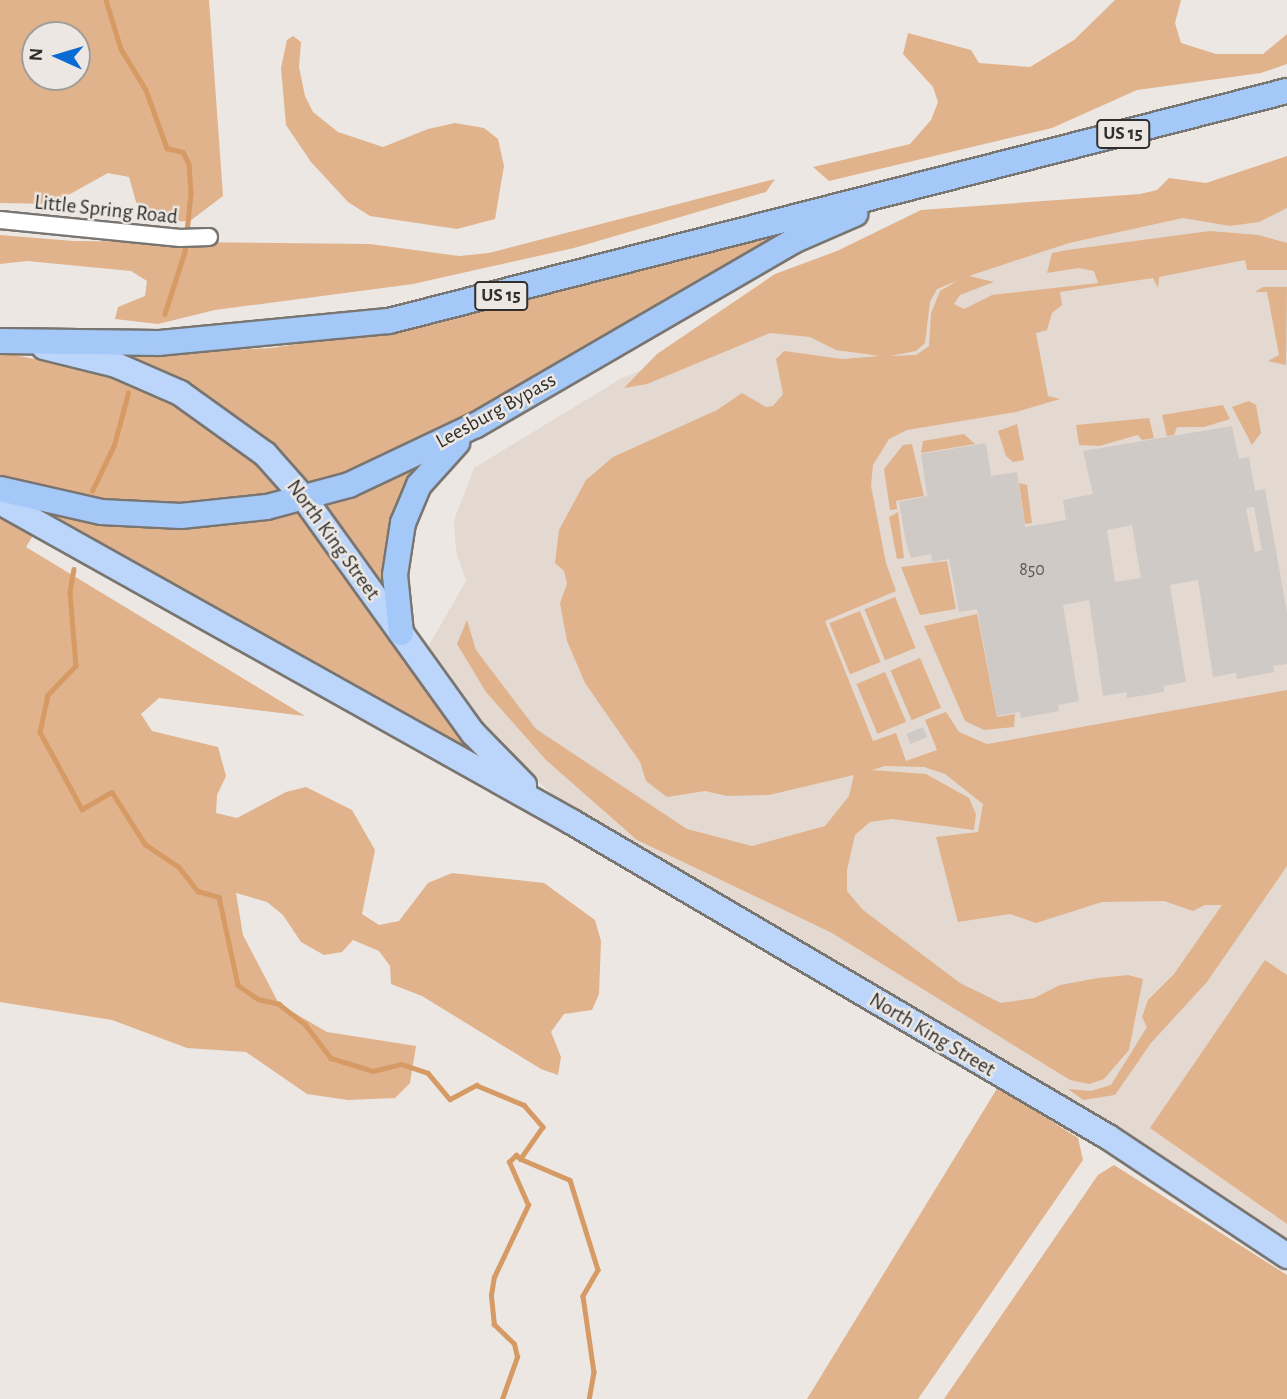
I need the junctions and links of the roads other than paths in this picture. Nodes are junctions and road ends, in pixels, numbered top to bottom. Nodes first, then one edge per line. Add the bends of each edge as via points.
1 (1287, 91) edge
2 (959, 178) junction
3 (0, 220) edge
4 (209, 237) dead end
5 (0, 341) edge
6 (31, 344) junction
7 (476, 425) junction
8 (0, 489) edge
9 (304, 498) junction
10 (0, 502) edge
11 (401, 633) junction
12 (572, 822) junction
13 (1287, 1256) edge

1 - 2 highway, Leesburg Bypass / US 15
2 - 6 highway, Leesburg Bypass / US 15 via 389,321 159,343
2 - 7 highway, Leesburg Bypass / US 15 via 847,216 793,241
3 - 4 street, Little Spring Road
5 - 6 highway, US 15
6 - 9 main road, North King Street via 116,365 180,393 265,454
7 - 9 highway, Leesburg Bypass / US 15 via 362,480
7 - 11 highway via 419,485 403,523 395,575
8 - 9 highway, Leesburg Bypass / US 15 via 137,516 223,514
9 - 11 main road, North King Street
10 - 12 main road, North King Street
11 - 12 main road, North King Street via 486,748
12 - 13 main road, North King Street via 1108,1137

